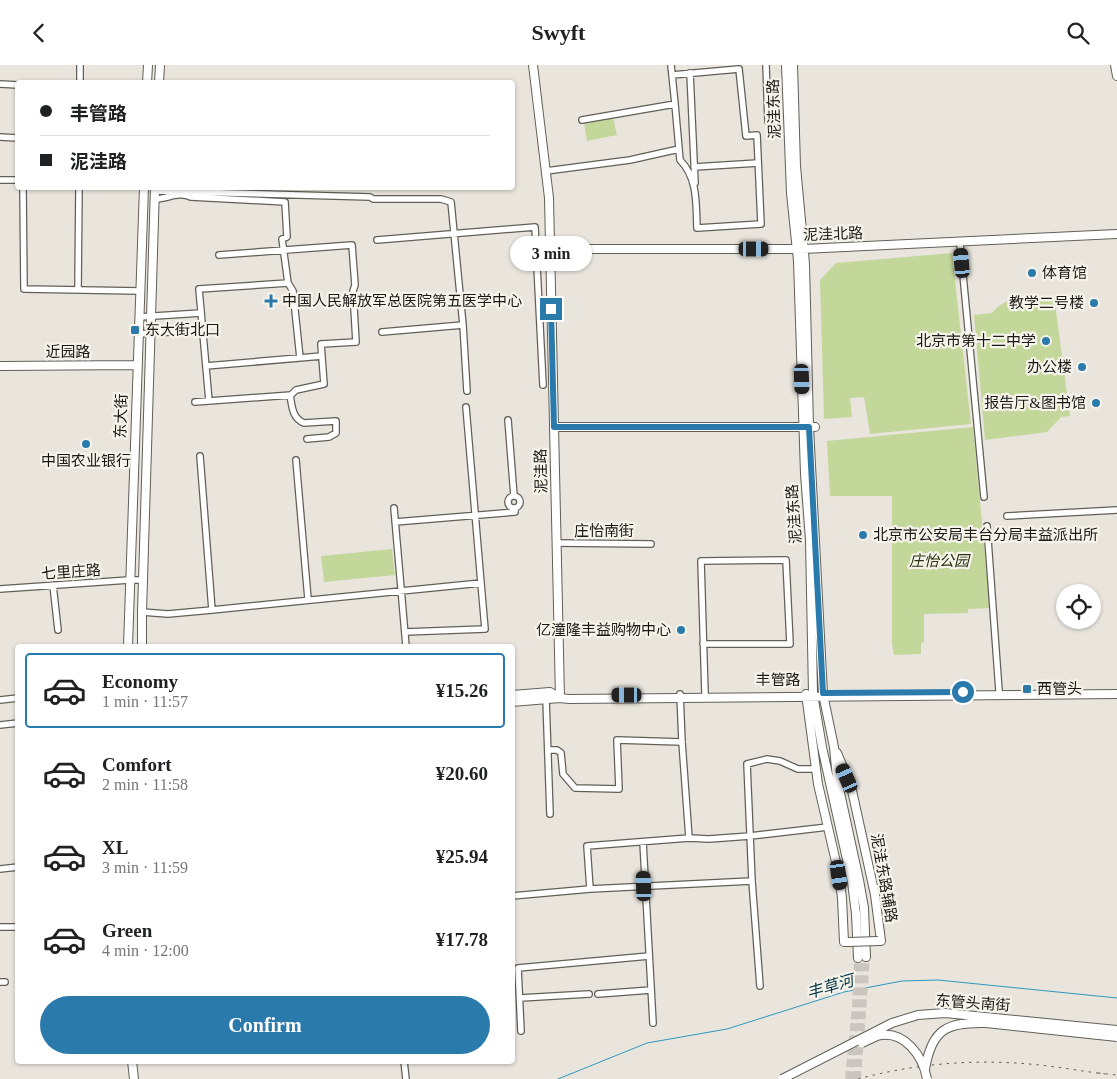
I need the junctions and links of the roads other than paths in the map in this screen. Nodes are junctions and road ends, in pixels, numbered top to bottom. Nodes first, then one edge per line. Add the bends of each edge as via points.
1 (80, 65) edge
2 (148, 65) edge
3 (160, 65) edge
4 (533, 65) edge
5 (671, 65) edge
6 (766, 65) edge
7 (786, 65) edge
8 (793, 65) edge
9 (1115, 65) edge
10 (690, 73) junction
11 (672, 75) junction
12 (1117, 76) edge
13 (80, 80) edge
14 (147, 80) edge
15 (159, 80) edge
16 (0, 85) edge
17 (15, 85) edge
18 (675, 104) junction
19 (582, 120) dead end
20 (768, 121) dead end
21 (0, 137) edge
22 (15, 137) edge
23 (679, 149) junction
24 (758, 163) junction
25 (694, 167) junction
26 (546, 171) junction
27 (0, 180) edge
28 (15, 180) edge
29 (23, 190) edge
30 (79, 190) edge
31 (144, 190) edge
32 (696, 190) junction
33 (154, 192) edge
34 (455, 234) junction
35 (1117, 235) edge
36 (377, 240) dead end
37 (960, 243) junction
38 (550, 249) junction
39 (800, 249) junction
40 (284, 251) junction
41 (219, 255) dead end
42 (288, 283) junction
43 (78, 289) junction
44 (140, 291) junction
45 (200, 313) junction
46 (150, 316) junction
47 (139, 317) junction
48 (463, 325) junction
49 (202, 331) junction
50 (382, 332) dead end
51 (150, 333) junction
52 (138, 334) junction
53 (322, 356) junction
54 (300, 358) junction
55 (137, 365) junction
56 (0, 366) edge
57 (206, 366) junction
58 (543, 385) dead end
59 (467, 391) dead end
60 (290, 395) junction
61 (209, 401) junction
62 (195, 402) dead end
63 (466, 407) dead end
64 (508, 420) dead end
65 (554, 427) junction
66 (809, 427) junction
67 (307, 439) dead end
68 (200, 456) dead end
69 (296, 461) dead end
70 (984, 497) dead end
71 (394, 508) dead end
72 (1117, 511) edge
73 (475, 515) junction
74 (1007, 516) dead end
75 (395, 522) junction
76 (987, 525) dead end
77 (556, 543) junction
78 (651, 544) dead end
79 (129, 579) junction
80 (143, 580) junction
81 (481, 583) junction
82 (53, 585) junction
83 (0, 589) edge
84 (401, 590) junction
85 (308, 599) junction
86 (212, 610) junction
87 (142, 612) junction
88 (58, 630) dead end
89 (405, 631) junction
90 (128, 644) edge
91 (142, 644) edge
92 (406, 644) edge
93 (703, 644) junction
94 (1117, 690) edge
95 (999, 691) junction
96 (705, 694) junction
97 (1117, 694) edge
98 (515, 695) edge
99 (810, 695) junction
100 (824, 695) junction
101 (680, 696) junction
102 (15, 698) edge
103 (560, 698) junction
104 (0, 699) edge
105 (546, 699) junction
106 (515, 701) edge
107 (15, 723) edge
108 (0, 725) edge
109 (682, 743) junction
110 (834, 747) junction
111 (549, 751) junction
112 (813, 769) dead end
113 (550, 814) dead end
114 (828, 827) junction
115 (750, 836) junction
116 (689, 838) junction
117 (643, 842) junction
118 (15, 867) edge
119 (0, 869) edge
120 (752, 881) junction
121 (644, 886) junction
122 (590, 889) junction
123 (515, 896) edge
124 (0, 927) edge
125 (15, 927) edge
126 (649, 956) junction
127 (760, 987) dead end
128 (651, 990) junction
129 (589, 994) dead end
130 (598, 994) dead end
131 (520, 998) junction
132 (653, 1023) dead end
133 (1117, 1030) edge
134 (522, 1031) dead end
135 (1117, 1037) edge
136 (835, 1053) junction
137 (132, 1064) edge
138 (404, 1064) edge
139 (925, 1069) junction
140 (134, 1079) edge
141 (406, 1079) edge
142 (782, 1079) edge
143 (927, 1079) edge

1 - 13 street
2 - 14 main road
3 - 15 main road
4 - 26 main road, 泥洼路
5 - 11 street
6 - 20 street
7 - 39 main road, 泥洼东路 via 791,193
8 - 39 main road, 泥洼东路
9 - 12 main road
10 - 11 street
10 - 24 street via 739,69 746,136 757,135
10 - 25 street
11 - 18 street
16 - 17 street
18 - 19 street
18 - 23 street
21 - 22 street
23 - 26 street via 630,160
23 - 32 street via 680,160
24 - 25 street
24 - 32 street via 761,224 697,228
25 - 32 street
26 - 38 main road, 泥洼路
27 - 28 street
29 - 43 street via 24,289
30 - 43 street
31 - 44 main road, 东大街
33 - 34 street via 441,199 451,202
33 - 40 street via 165,199 185,194 191,197 285,202 287,237 282,239
33 - 46 main road, 东大街
34 - 36 street
34 - 48 street
34 - 58 street via 535,227
35 - 37 main road, 泥洼北路
37 - 39 main road, 泥洼北路
37 - 70 street
38 - 39 main road, 泥洼北路
38 - 65 main road, 泥洼路
39 - 66 main road, 泥洼东路
40 - 41 street
40 - 42 street
40 - 53 street via 352,245 356,342 321,344
42 - 45 street via 199,289
42 - 54 street via 292,291
43 - 44 street
44 - 47 main road, 东大街
45 - 46 street
45 - 49 street
46 - 47 street
46 - 51 main road, 东大街
47 - 52 main road, 东大街
48 - 50 street
48 - 59 street
49 - 51 street
49 - 57 street
51 - 52 street
51 - 80 main road, 东大街
52 - 55 main road, 东大街
53 - 54 street
53 - 60 street via 324,384 296,390
54 - 57 street
55 - 56 main road, 近园路
55 - 79 main road, 东大街
57 - 61 street
60 - 61 street
60 - 67 street via 293,413 300,421 336,421 336,433
61 - 62 street
63 - 73 street
64 - 73 street via 514,495 508,503 515,512
65 - 66 main road
65 - 77 main road, 泥洼路
66 - 99 main road, 泥洼东路
66 - 100 main road, 泥洼东路
68 - 86 street
69 - 85 street
71 - 75 street
72 - 74 street
73 - 75 street
73 - 81 street
75 - 84 street
76 - 95 street
77 - 78 street, 庄怡南街
77 - 103 main road, 泥洼路
79 - 80 street, 七里庄路
79 - 82 street, 七里庄路
79 - 90 main road, 东大街
80 - 87 main road, 东大街
81 - 84 street
81 - 89 street via 485,629
82 - 83 street, 七里庄路
82 - 88 street
84 - 85 street
84 - 89 street
85 - 86 street
86 - 87 street via 168,614
87 - 91 main road, 东大街
89 - 92 street
93 - 93 street via 701,561 786,560 790,644
93 - 96 street
94 - 95 main road, 丰管路
95 - 100 main road, 丰管路
96 - 99 main road, 丰管路
96 - 101 main road, 丰管路
97 - 100 main road, 丰管路
98 - 103 main road via 550,692
99 - 100 main road, 丰管路
99 - 101 main road, 丰管路
99 - 110 main road, 泥洼东路 via 852,882 862,957 864,908 837,779
99 - 114 main road, 泥洼东路辅路 via 818,784
100 - 110 main road, 泥洼东路
101 - 103 main road, 丰管路
101 - 109 street
102 - 104 street
103 - 105 main road, 丰管路
105 - 106 main road, 丰管路
105 - 111 street
107 - 108 street
109 - 111 street via 617,741 619,789 575,788 563,774 561,753
109 - 116 street
110 - 114 main road, 泥洼东路辅路, bridge via 851,786 875,895 881,941 844,942 842,899
111 - 113 street
112 - 115 street via 798,769 767,759 746,764
114 - 115 street
115 - 116 street
115 - 120 street
116 - 117 street
117 - 121 street
117 - 122 street via 586,846
118 - 119 street
120 - 121 street
120 - 127 street
121 - 122 street
121 - 126 street
122 - 123 street
124 - 125 street
126 - 128 street
126 - 131 street via 518,968
128 - 130 street
128 - 132 street
129 - 131 street
131 - 134 street
133 - 136 main road, 东管头南街, bridge via 930,1013 906,1017
135 - 139 main road, 东管头南街, bridge via 966,1022 940,1033 928,1054
136 - 139 main road, bridge via 877,1036 891,1035 918,1053
136 - 142 main road, 东管头南街, bridge
137 - 140 main road
138 - 141 street
139 - 143 main road, bridge

